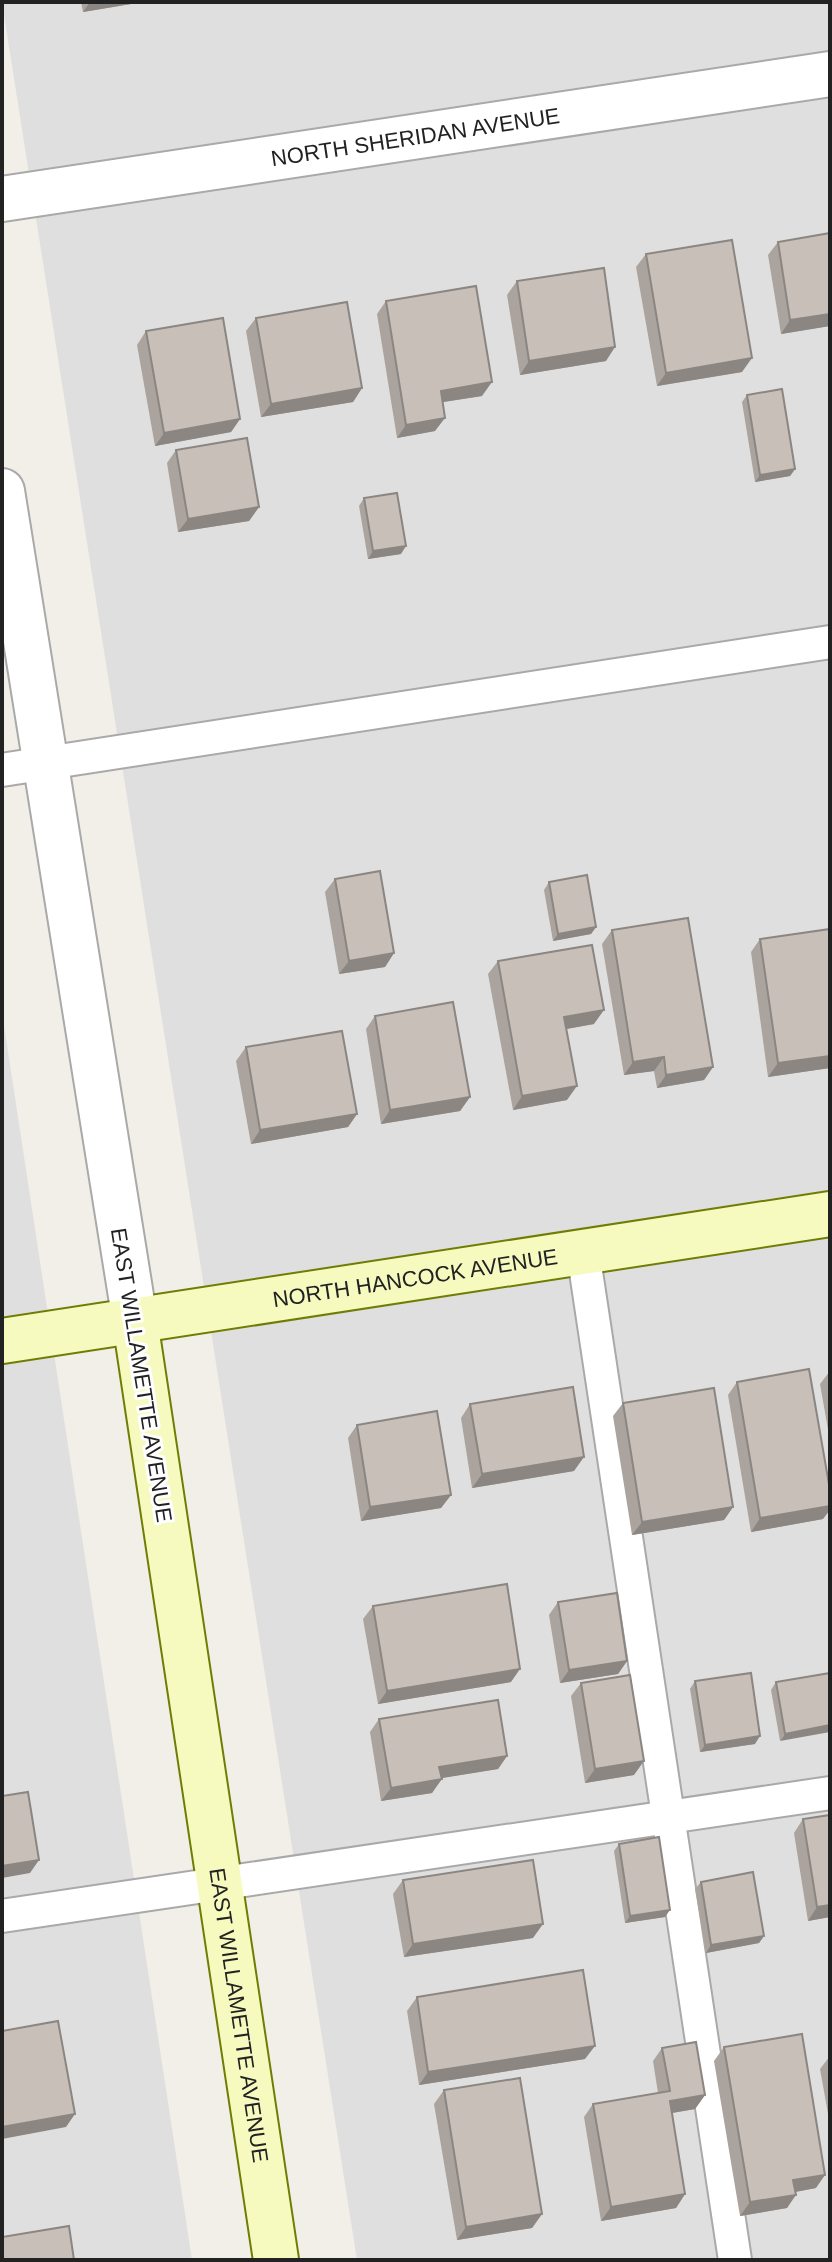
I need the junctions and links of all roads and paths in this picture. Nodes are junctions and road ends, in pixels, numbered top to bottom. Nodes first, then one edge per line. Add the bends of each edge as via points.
1 (830, 74) edge
2 (2, 199) edge
3 (2, 491) edge
4 (830, 642) edge
5 (46, 764) junction
6 (2, 770) edge
7 (830, 1214) edge
8 (583, 1252) junction
9 (135, 1321) junction
10 (2, 1341) edge
11 (830, 1793) edge
12 (667, 1818) junction
13 (219, 1885) junction
14 (2, 1916) edge
15 (276, 2260) edge
16 (735, 2260) edge

1 - 2 street, NORTH SHERIDAN AVENUE
3 - 5 street, EAST WILLAMETTE AVENUE
4 - 5 lane
5 - 6 lane
5 - 9 street, EAST WILLAMETTE AVENUE
7 - 8 street, NORTH HANCOCK AVENUE
8 - 9 street, NORTH HANCOCK AVENUE
8 - 12 lane
9 - 10 street, NORTH HANCOCK AVENUE
9 - 13 street, EAST WILLAMETTE AVENUE
11 - 12 lane
12 - 13 lane
12 - 16 lane
13 - 14 lane
13 - 15 street, EAST WILLAMETTE AVENUE

